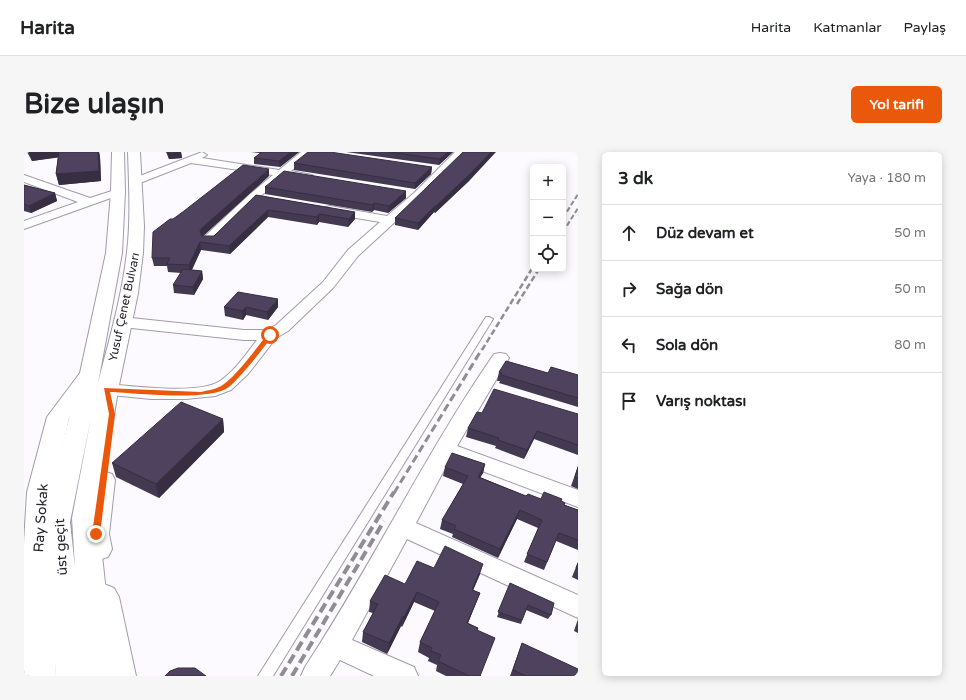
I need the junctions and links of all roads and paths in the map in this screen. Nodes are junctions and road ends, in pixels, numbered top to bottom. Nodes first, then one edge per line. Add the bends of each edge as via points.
1 (118, 152) edge
2 (134, 152) edge
3 (211, 152) edge
4 (307, 152) edge
5 (461, 152) edge
6 (191, 160) junction
7 (427, 169) edge
8 (442, 171) junction
9 (284, 173) junction
10 (24, 178) edge
11 (321, 179) edge
12 (136, 181) junction
13 (118, 192) junction
14 (403, 193) edge
15 (418, 195) junction
16 (253, 197) junction
17 (268, 199) edge
18 (90, 202) junction
19 (321, 208) edge
20 (389, 220) junction
21 (24, 226) edge
22 (210, 240) edge
23 (489, 319) dead end
24 (122, 322) junction
25 (270, 335) junction
26 (500, 358) dead end
27 (98, 381) junction
28 (445, 449) junction
29 (578, 499) edge
30 (403, 527) junction
31 (31, 560) edge
32 (578, 607) edge
33 (335, 645) junction
34 (40, 676) edge
35 (72, 676) edge
36 (99, 676) edge
37 (120, 676) edge
38 (265, 676) edge
39 (315, 676) edge
40 (404, 676) edge

1 - 13 main road, Yusuf Çenet Bulvarı
2 - 12 main road, Yusuf Çenet Bulvarı
3 - 6 street
4 - 9 street
5 - 8 street
6 - 9 street
6 - 12 street
7 - 8 street
8 - 15 street
9 - 11 street
9 - 16 street
10 - 18 street
12 - 24 main road, Yusuf Çenet Bulvarı via 136,253
13 - 18 street
13 - 27 main road, Yusuf Çenet Bulvarı via 114,253
14 - 15 street
15 - 20 street
16 - 17 street
16 - 22 street
18 - 21 street
19 - 20 street
20 - 25 street via 353,253 313,300 282,328
23 - 38 lane
24 - 25 street via 244,335
24 - 27 main road, Yusuf Çenet Bulvarı
25 - 27 street via 234,378 217,390 201,394
26 - 28 street via 491,388
27 - 31 main road, Ray Sokak via 58,417 40,492
27 - 35 main road, üst geçit via 57,522
27 - 36 main road via 85,518
27 - 37 main road via 112,414 96,534 105,603
28 - 29 street
28 - 30 street
30 - 32 street
30 - 33 street
31 - 34 main road, Ray Sokak
33 - 39 street
33 - 40 street

